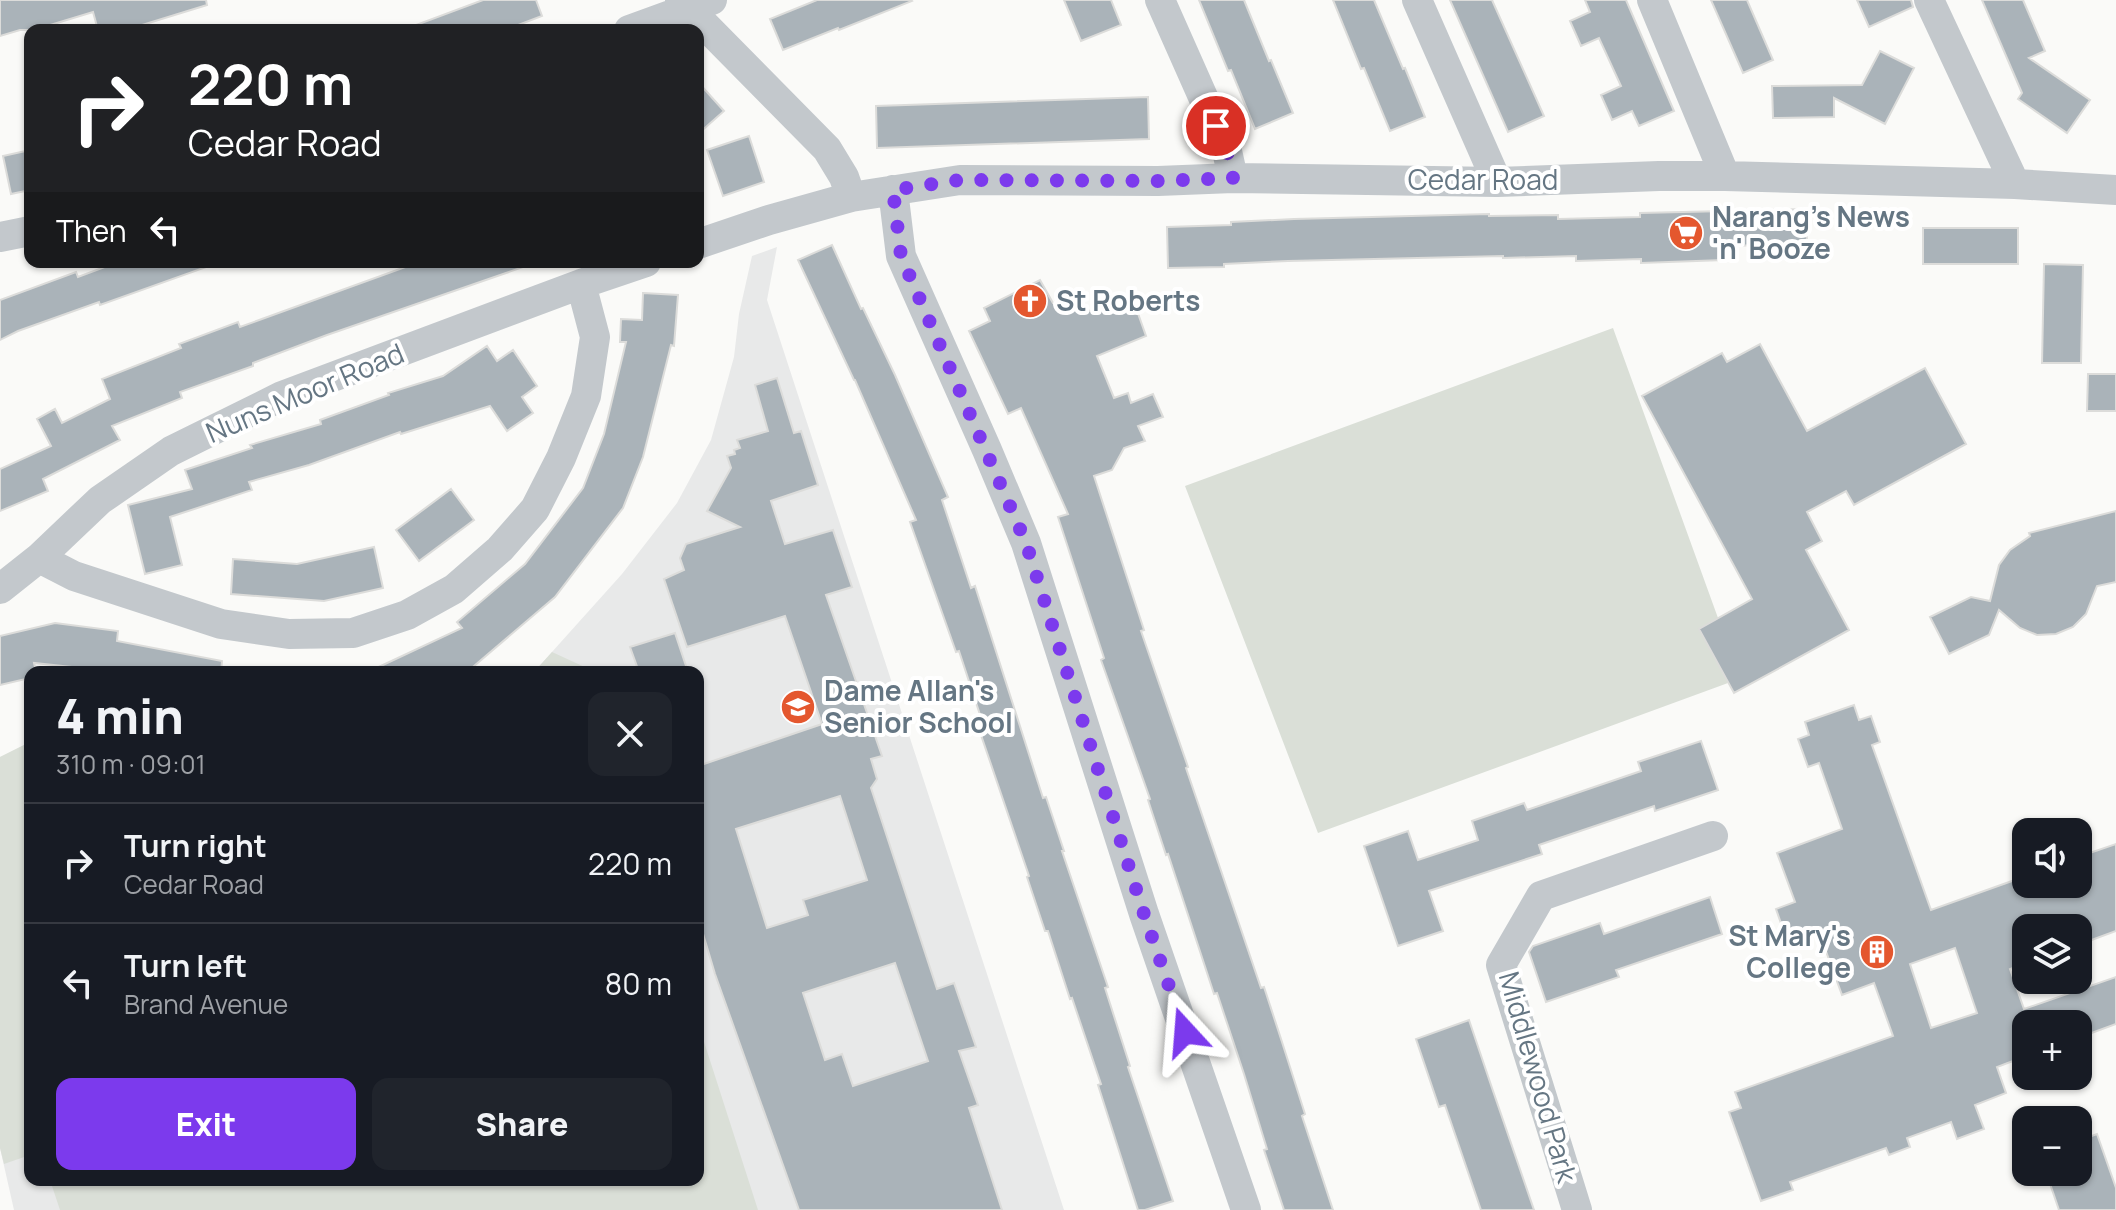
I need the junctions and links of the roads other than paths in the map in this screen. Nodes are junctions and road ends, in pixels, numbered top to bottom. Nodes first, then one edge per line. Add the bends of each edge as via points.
1 (1160, 0) edge
2 (1417, 0) edge
3 (1652, 0) edge
4 (1929, 0) edge
5 (694, 3) edge
6 (643, 24) edge
7 (1725, 176) junction
8 (1233, 178) junction
9 (1497, 182) junction
10 (2015, 184) junction
11 (893, 190) junction
12 (2116, 190) edge
13 (851, 197) junction
14 (24, 232) edge
15 (0, 237) edge
16 (704, 242) edge
17 (628, 268) edge
18 (581, 284) junction
19 (39, 558) junction
20 (0, 589) edge
21 (1713, 836) dead end
22 (1246, 1210) edge
23 (1577, 1210) edge

1 - 8 street via 1227,151
2 - 9 street
3 - 7 street
4 - 10 street
5 - 6 street
5 - 13 street via 827,149
7 - 9 street, Cedar Road
7 - 10 street, Cedar Road
8 - 9 street, Cedar Road
8 - 11 street, Cedar Road via 960,180
10 - 12 street, Cedar Road
11 - 13 street, Cedar Road
11 - 22 street via 901,256 1026,543 1144,914
13 - 16 street
14 - 15 street
17 - 18 street, Nuns Moor Road
18 - 19 street, Nuns Moor Road via 282,396 171,451 100,500
18 - 19 street via 595,337 586,396 535,509 454,589 407,615 353,633 289,634 221,624 74,576
19 - 20 street, Nuns Moor Road
21 - 23 street, Middlewood Park via 1541,896 1501,965

